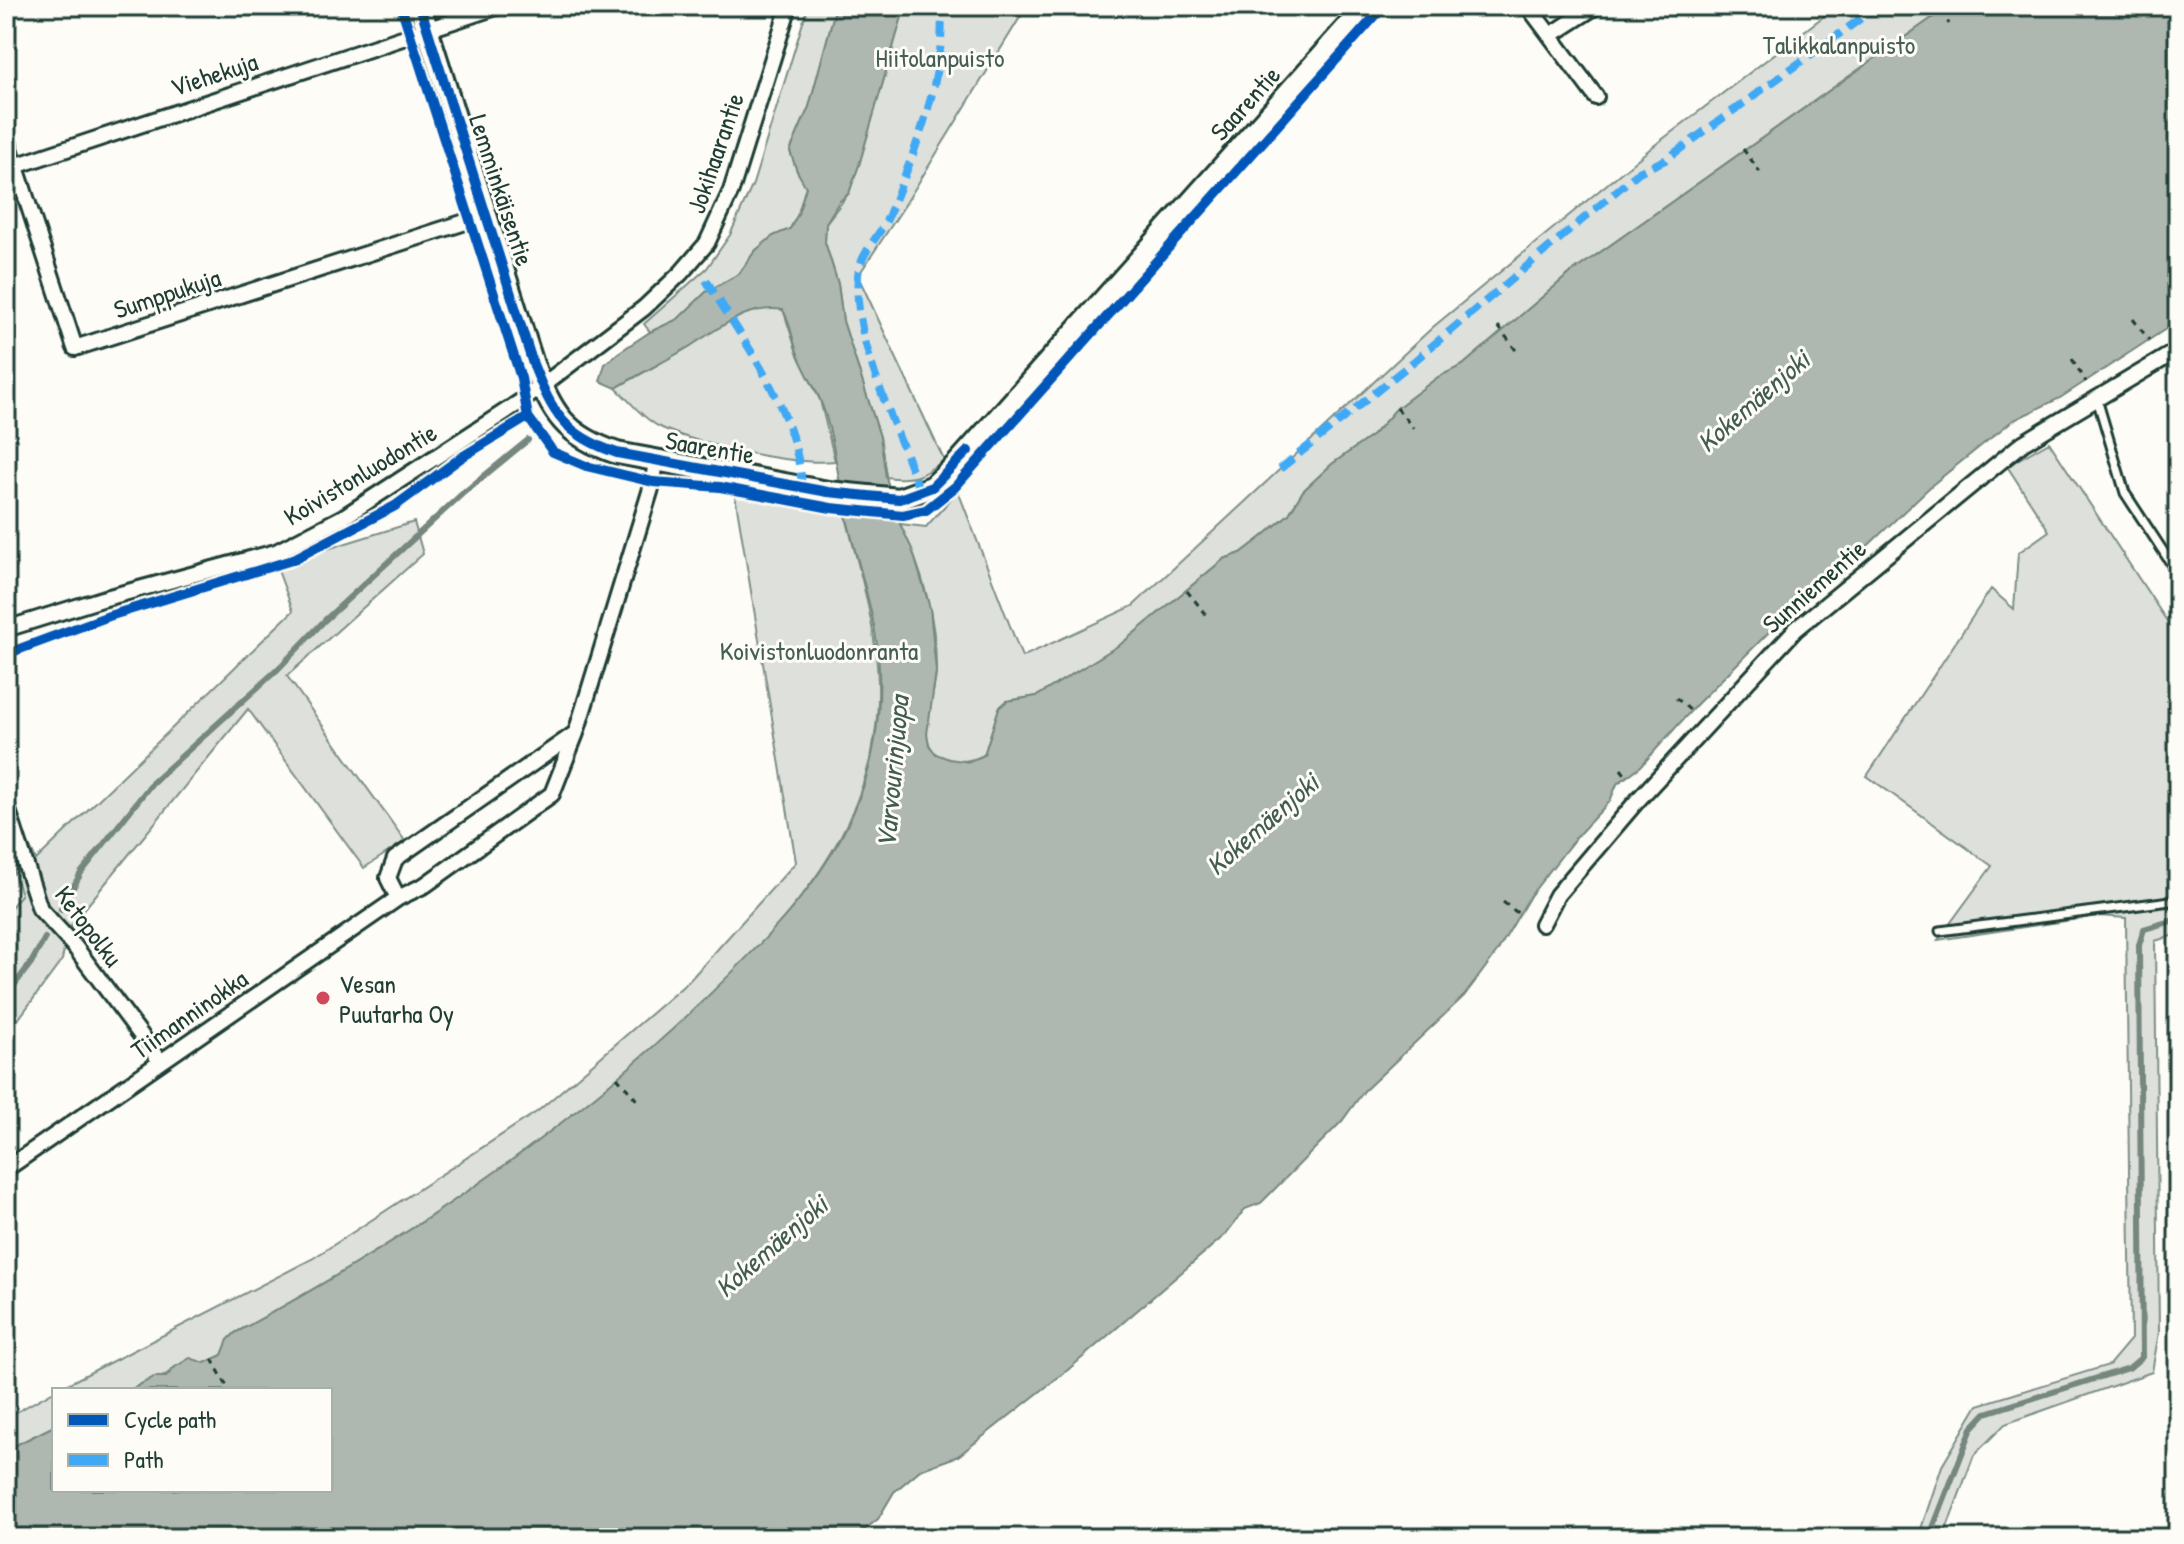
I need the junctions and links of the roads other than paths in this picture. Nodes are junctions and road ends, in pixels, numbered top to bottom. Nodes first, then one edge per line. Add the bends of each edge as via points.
1 (420, 6) edge
2 (499, 6) edge
3 (789, 6) edge
4 (1366, 6) edge
5 (1528, 6) edge
6 (1596, 6) edge
7 (428, 29) junction
8 (1551, 35) junction
9 (1596, 97) dead end
10 (6, 136) edge
11 (15, 166) junction
12 (487, 215) junction
13 (2178, 350) edge
14 (542, 386) junction
15 (2097, 399) junction
16 (656, 460) junction
17 (2178, 574) edge
18 (6, 629) edge
19 (576, 733) junction
20 (6, 804) edge
21 (398, 898) junction
22 (2178, 900) edge
23 (1542, 924) dead end
24 (1940, 931) dead end
25 (161, 1062) junction
26 (6, 1169) edge

1 - 7 street, Lemminkäisentie
2 - 7 street, Viehekuja
3 - 14 street, Jokihaarantie via 731,191 707,243 644,308
4 - 16 street, Saarentie via 932,487 899,499 828,492
5 - 8 street
6 - 8 street
7 - 11 street, Viehekuja
7 - 12 street, Lemminkäisentie
8 - 9 street
10 - 11 street, Sumppukuja
11 - 12 street, Sumppukuja via 75,348
12 - 14 street, Lemminkäisentie
13 - 15 street, Sunniementie
14 - 16 street, Saarentie via 571,431 595,445
14 - 18 street, Koivistonluodontie via 345,516 276,552
15 - 17 lane via 2125,493
15 - 23 street, Sunniementie via 2023,443 1796,629 1607,836 1557,895
16 - 19 street, Tiimanninokka
19 - 21 street, Tiimanninokka via 552,794 425,885
19 - 21 street via 395,859 388,878
20 - 25 street, Ketopolku via 40,909
21 - 25 street, Tiimanninokka
22 - 24 lane
25 - 26 street, Tiimanninokka

